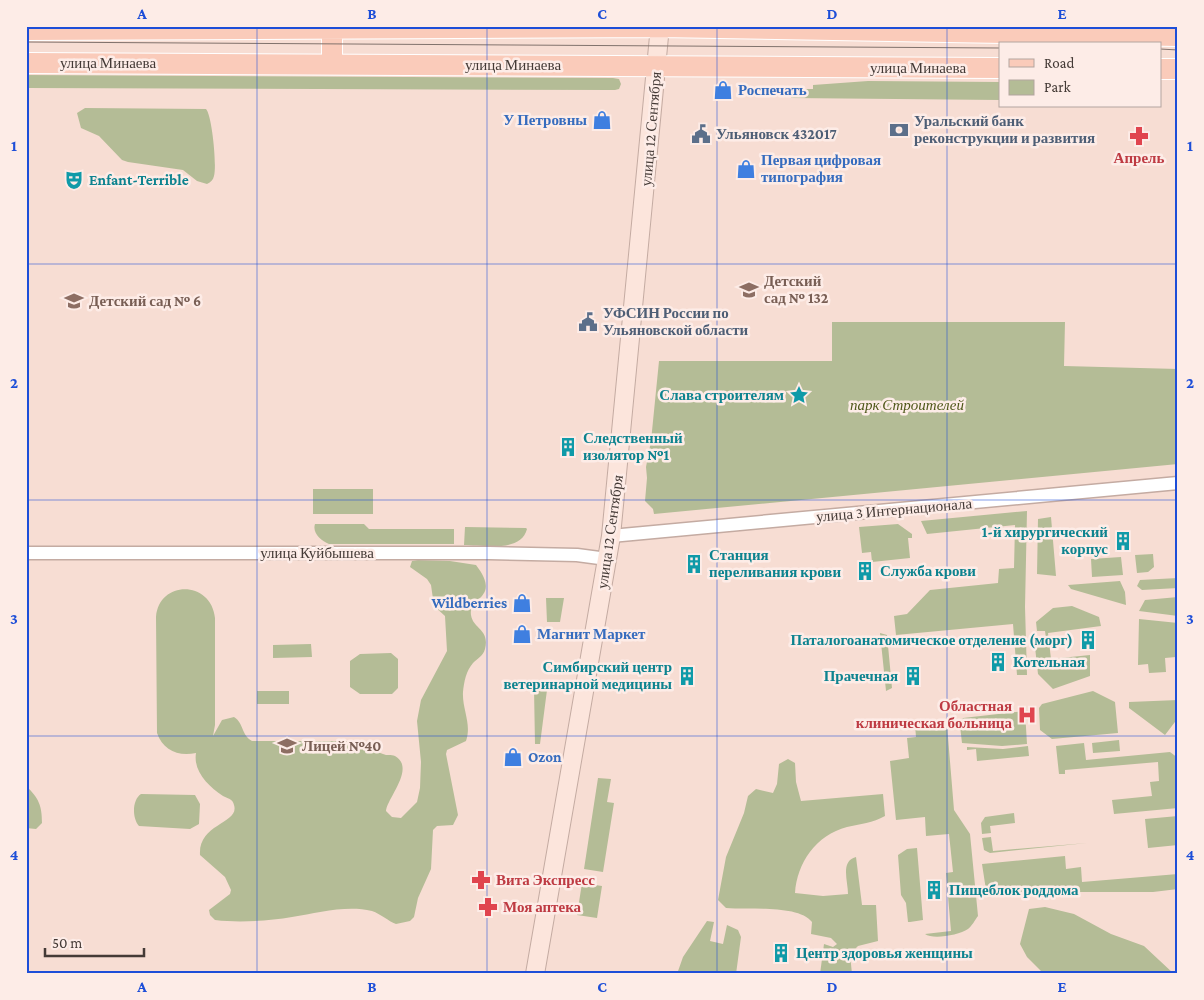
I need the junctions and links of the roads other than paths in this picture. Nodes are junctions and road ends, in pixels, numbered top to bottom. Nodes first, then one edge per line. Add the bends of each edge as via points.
1 (660, 27) edge
2 (332, 28) junction
3 (26, 30) edge
4 (1178, 36) edge
5 (26, 63) edge
6 (332, 64) junction
7 (656, 65) junction
8 (999, 68) edge
9 (1162, 69) edge
10 (1178, 69) edge
11 (1178, 483) edge
12 (611, 536) junction
13 (26, 553) edge
14 (607, 560) junction
15 (535, 974) edge

1 - 2 main road
1 - 4 main road
1 - 7 main road, улица 12 Сентября
2 - 3 main road
2 - 6 main road
5 - 6 main road, улица Минаева
6 - 7 main road, улица Минаева
7 - 8 main road, улица Минаева
7 - 12 main road, улица 12 Сентября
9 - 10 main road
11 - 12 street, улица 3 Интернационала
12 - 14 main road, улица 12 Сентября
13 - 14 street, улица Куйбышева via 531,554 576,555
14 - 15 main road, улица 12 Сентября

